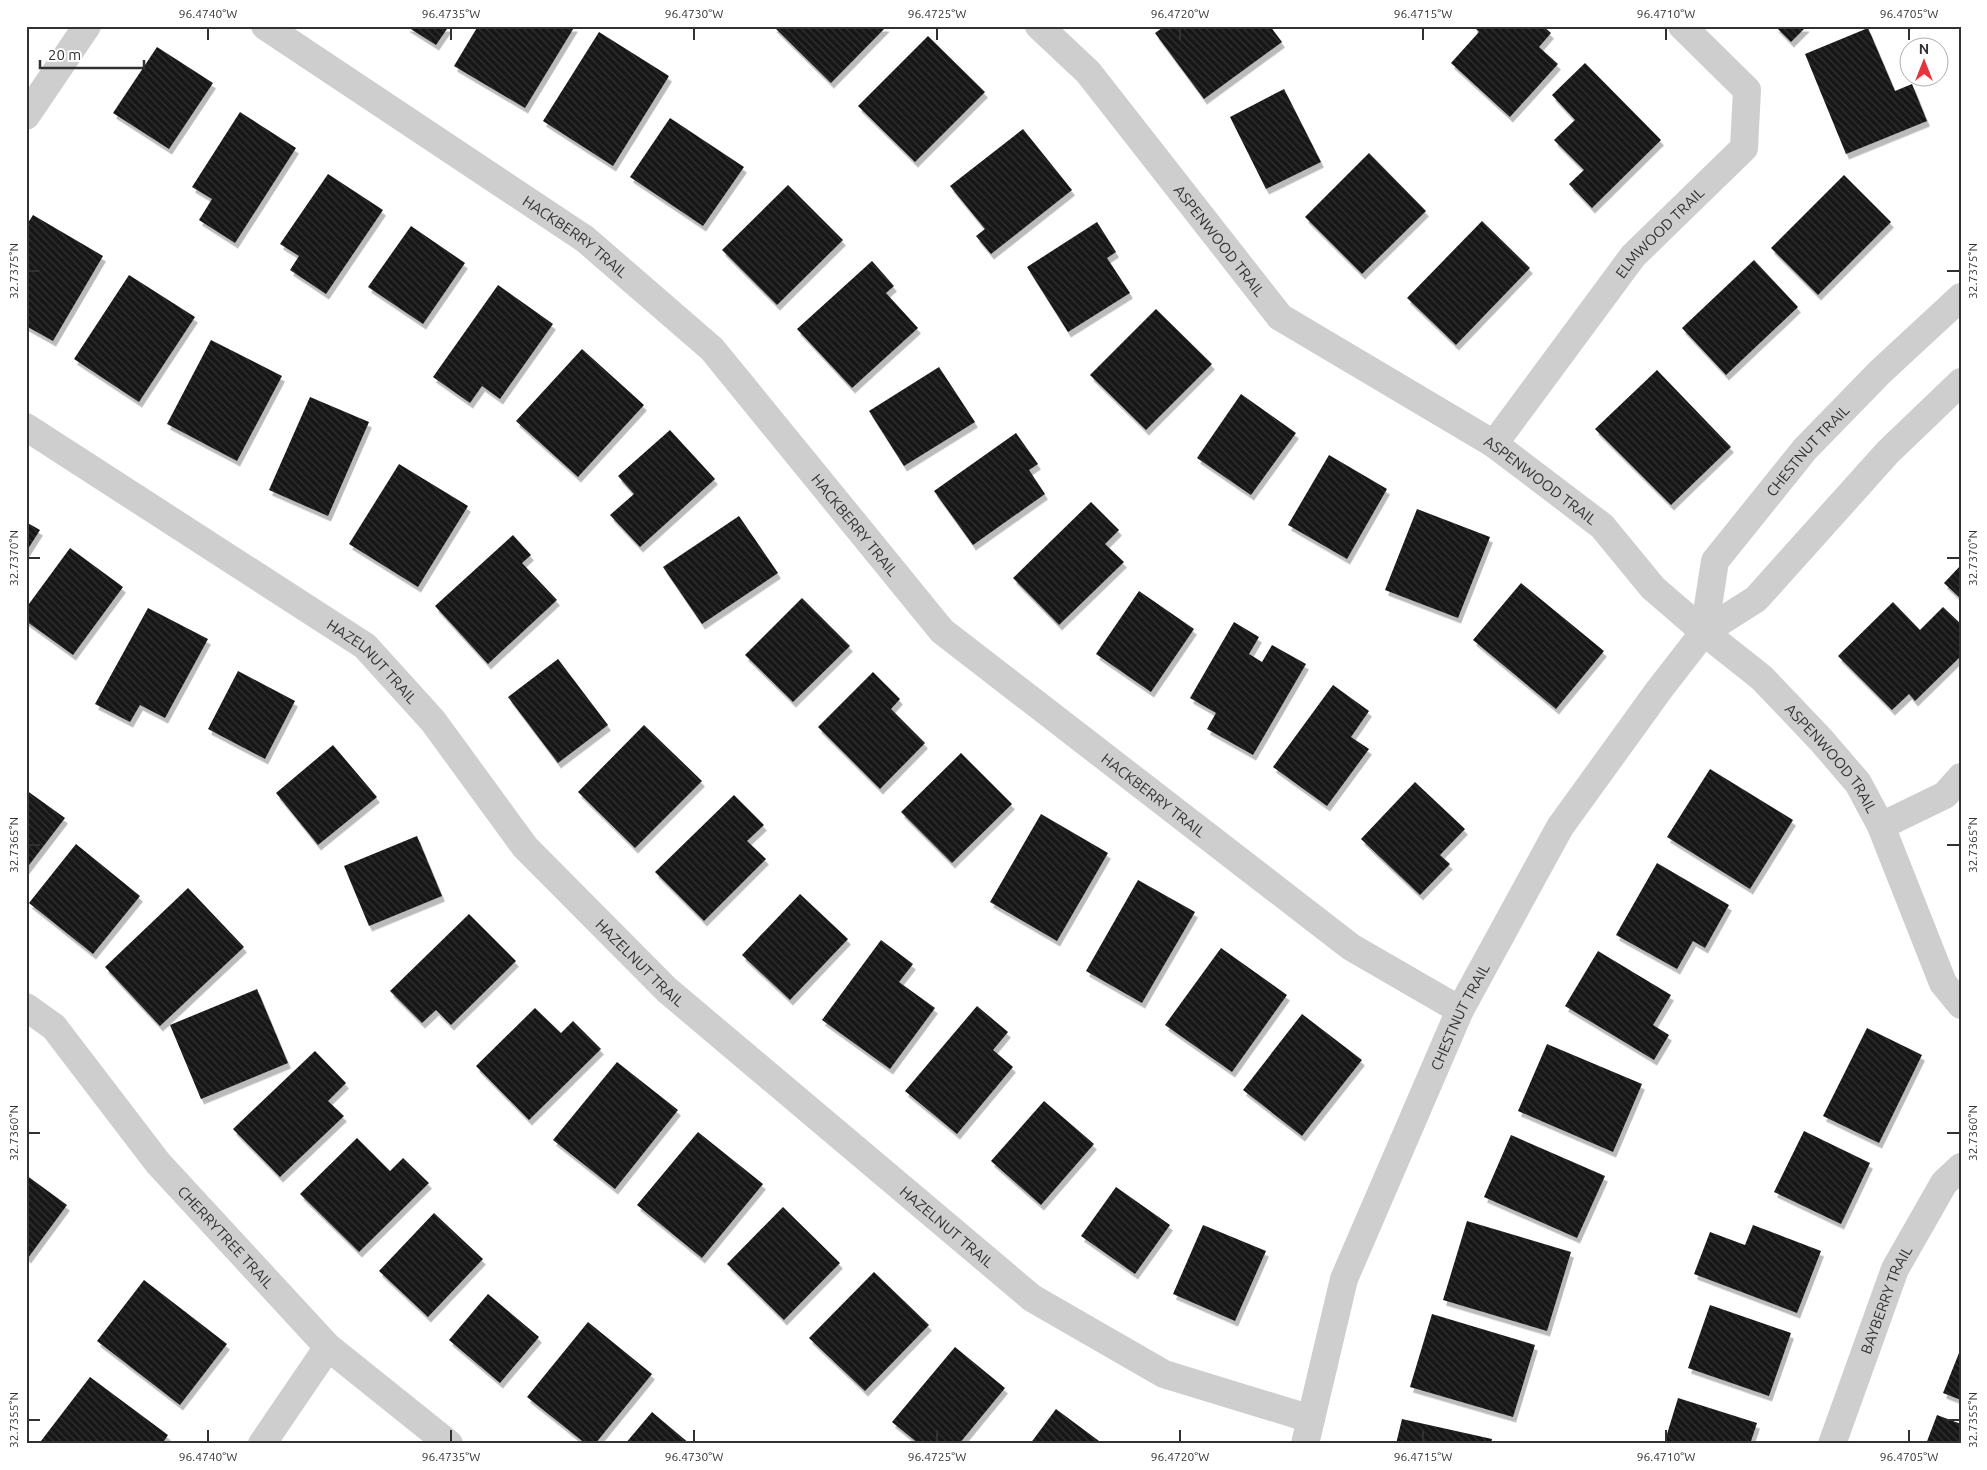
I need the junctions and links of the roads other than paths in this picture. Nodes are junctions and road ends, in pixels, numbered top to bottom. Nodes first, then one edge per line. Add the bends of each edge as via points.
1 (87, 26) edge
2 (265, 26) edge
3 (1039, 26) edge
4 (1682, 26) edge
5 (26, 116) edge
6 (1961, 297) edge
7 (1961, 382) edge
8 (26, 427) edge
9 (1494, 444) junction
10 (1704, 632) junction
11 (1961, 777) edge
12 (1881, 826) junction
13 (1961, 1005) edge
14 (26, 1007) edge
15 (1460, 1010) junction
16 (1961, 1168) edge
17 (328, 1347) junction
18 (1308, 1431) edge
19 (262, 1444) edge
20 (449, 1444) edge
21 (1832, 1444) edge

1 - 5 street
2 - 15 street, HACKBERRY TRAIL via 586,238 712,349 942,630 1350,947
3 - 9 street, ASPENWOOD TRAIL via 1088,72 1280,317
4 - 9 street, ELMWOOD TRAIL via 1747,90 1744,148 1633,256
6 - 10 street, CHESTNUT TRAIL via 1880,372 1805,449 1715,561
7 - 10 street, CHESTNUT TRAIL via 1888,452 1756,600
8 - 18 street, HAZELNUT TRAIL via 365,646 433,721 525,847 667,990 1032,1298 1164,1374
9 - 10 street, ASPENWOOD TRAIL via 1602,526 1653,588
10 - 12 street, ASPENWOOD TRAIL via 1762,678 1821,740 1858,783
10 - 15 street, CHESTNUT TRAIL via 1560,827
11 - 12 street via 1945,795
12 - 13 street, ASPENWOOD TRAIL via 1943,983
14 - 17 street, CHERRYTREE TRAIL via 54,1027 158,1163
15 - 18 street, CHESTNUT TRAIL via 1344,1279
16 - 21 street, BAYBERRY TRAIL via 1944,1183 1895,1269
17 - 19 street
17 - 20 street, CHERRYTREE TRAIL

